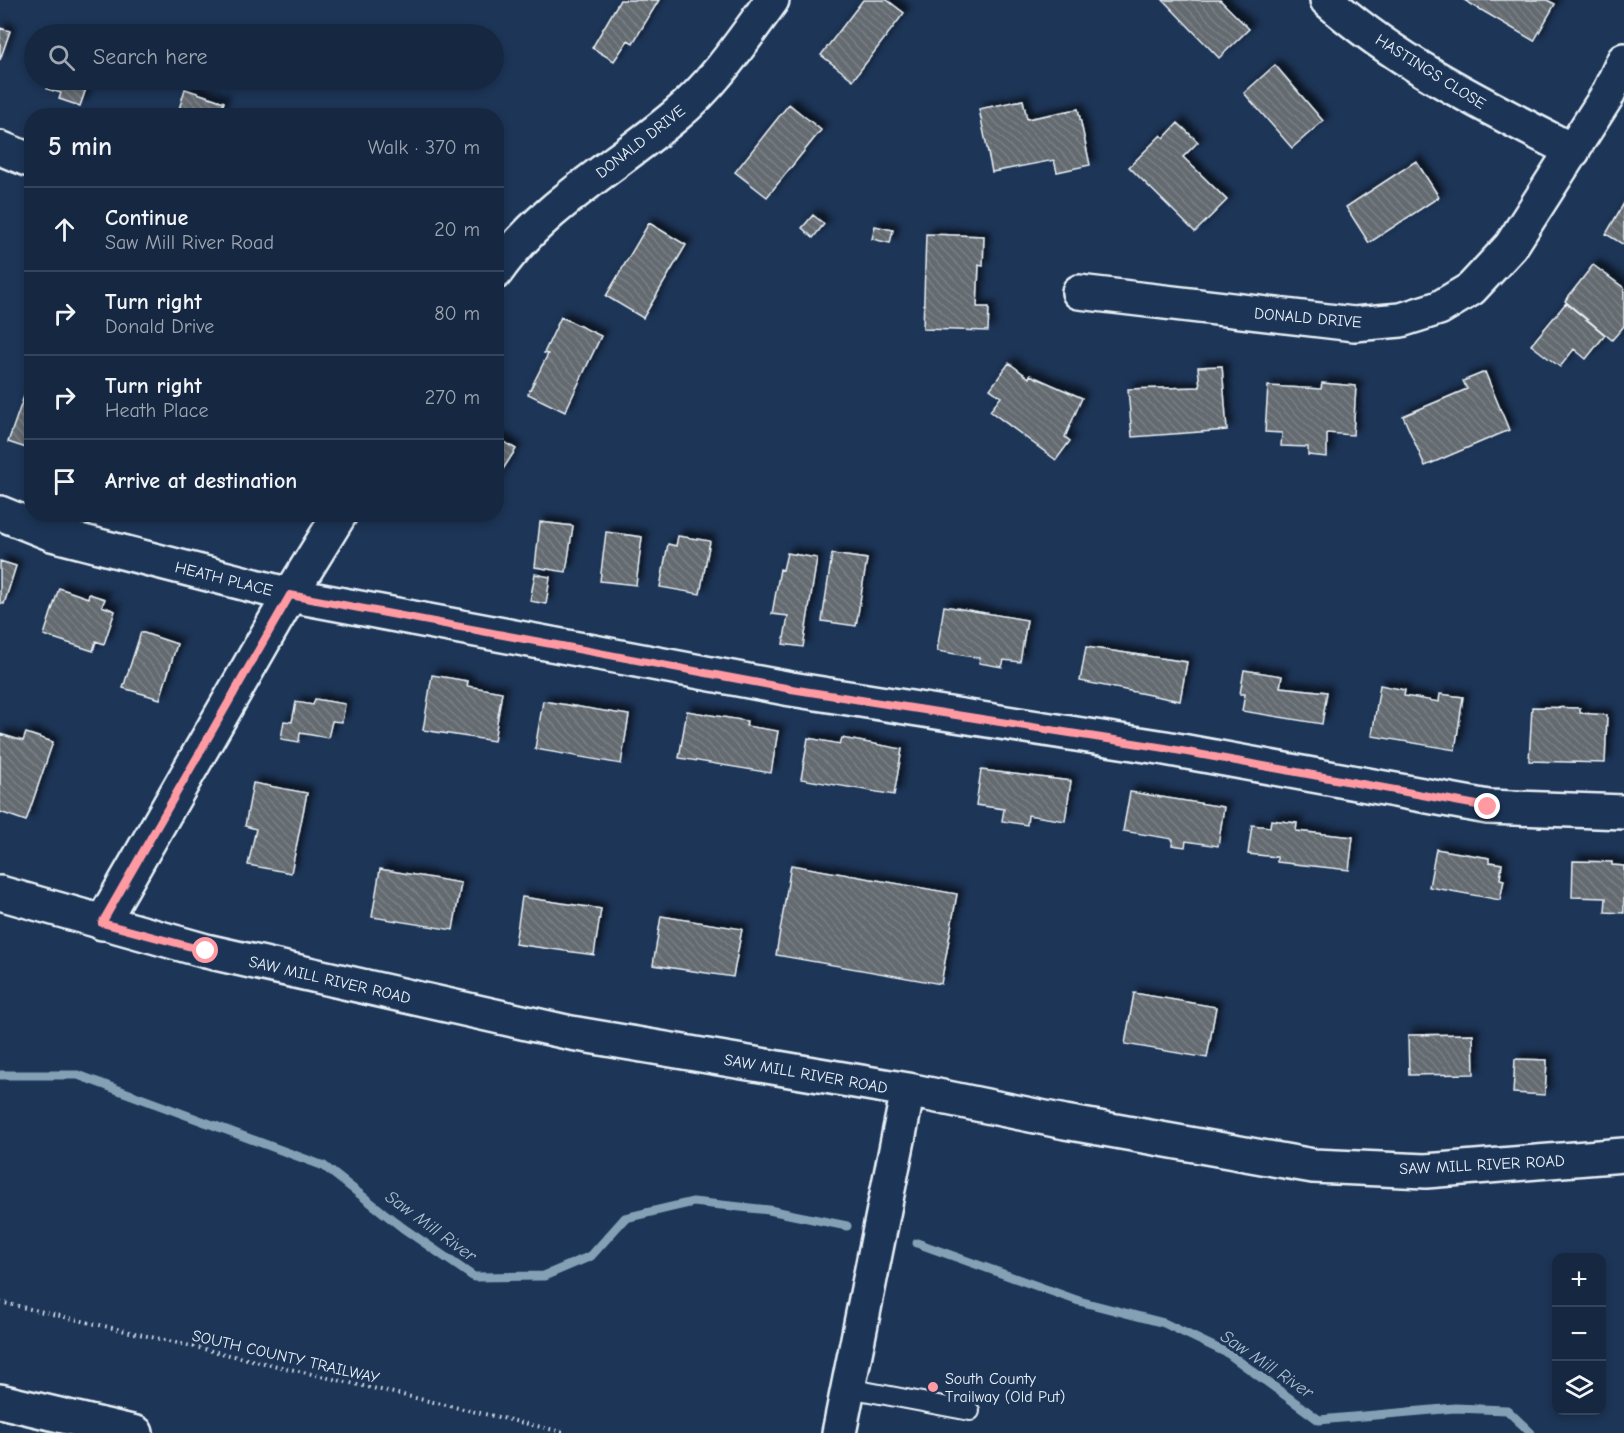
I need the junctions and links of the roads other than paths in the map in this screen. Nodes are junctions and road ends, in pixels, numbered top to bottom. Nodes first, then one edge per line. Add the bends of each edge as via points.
1 (772, 0) edge
2 (1327, 0) edge
3 (1624, 60) edge
4 (0, 148) edge
5 (1573, 151) junction
6 (24, 158) edge
7 (504, 261) edge
8 (1079, 292) dead end
9 (0, 513) edge
10 (335, 522) edge
11 (290, 595) junction
12 (1624, 812) edge
13 (0, 893) edge
14 (102, 923) junction
15 (908, 1090) junction
16 (1624, 1155) edge
17 (848, 1388) junction
18 (0, 1401) edge
19 (970, 1411) dead end
20 (136, 1433) edge
21 (839, 1433) edge

1 - 7 main road, DONALD DRIVE via 723,67 677,115 557,207
2 - 5 main road, HASTINGS CLOSE via 1348,19 1452,87
3 - 5 main road, DONALD DRIVE
4 - 6 main road
5 - 8 main road, DONALD DRIVE via 1511,246 1472,289 1439,308 1401,320 1354,324
9 - 11 main road, HEATH PLACE via 52,534
10 - 11 main road
11 - 12 main road, HEATH PLACE via 791,689 1165,748 1488,807
11 - 14 main road
13 - 14 main road, SAW MILL RIVER ROAD
14 - 15 main road, SAW MILL RIVER ROAD via 206,951 571,1033
15 - 16 main road, SAW MILL RIVER ROAD via 1313,1166 1426,1171
15 - 17 main road
17 - 19 lane
17 - 21 main road
18 - 20 main road

